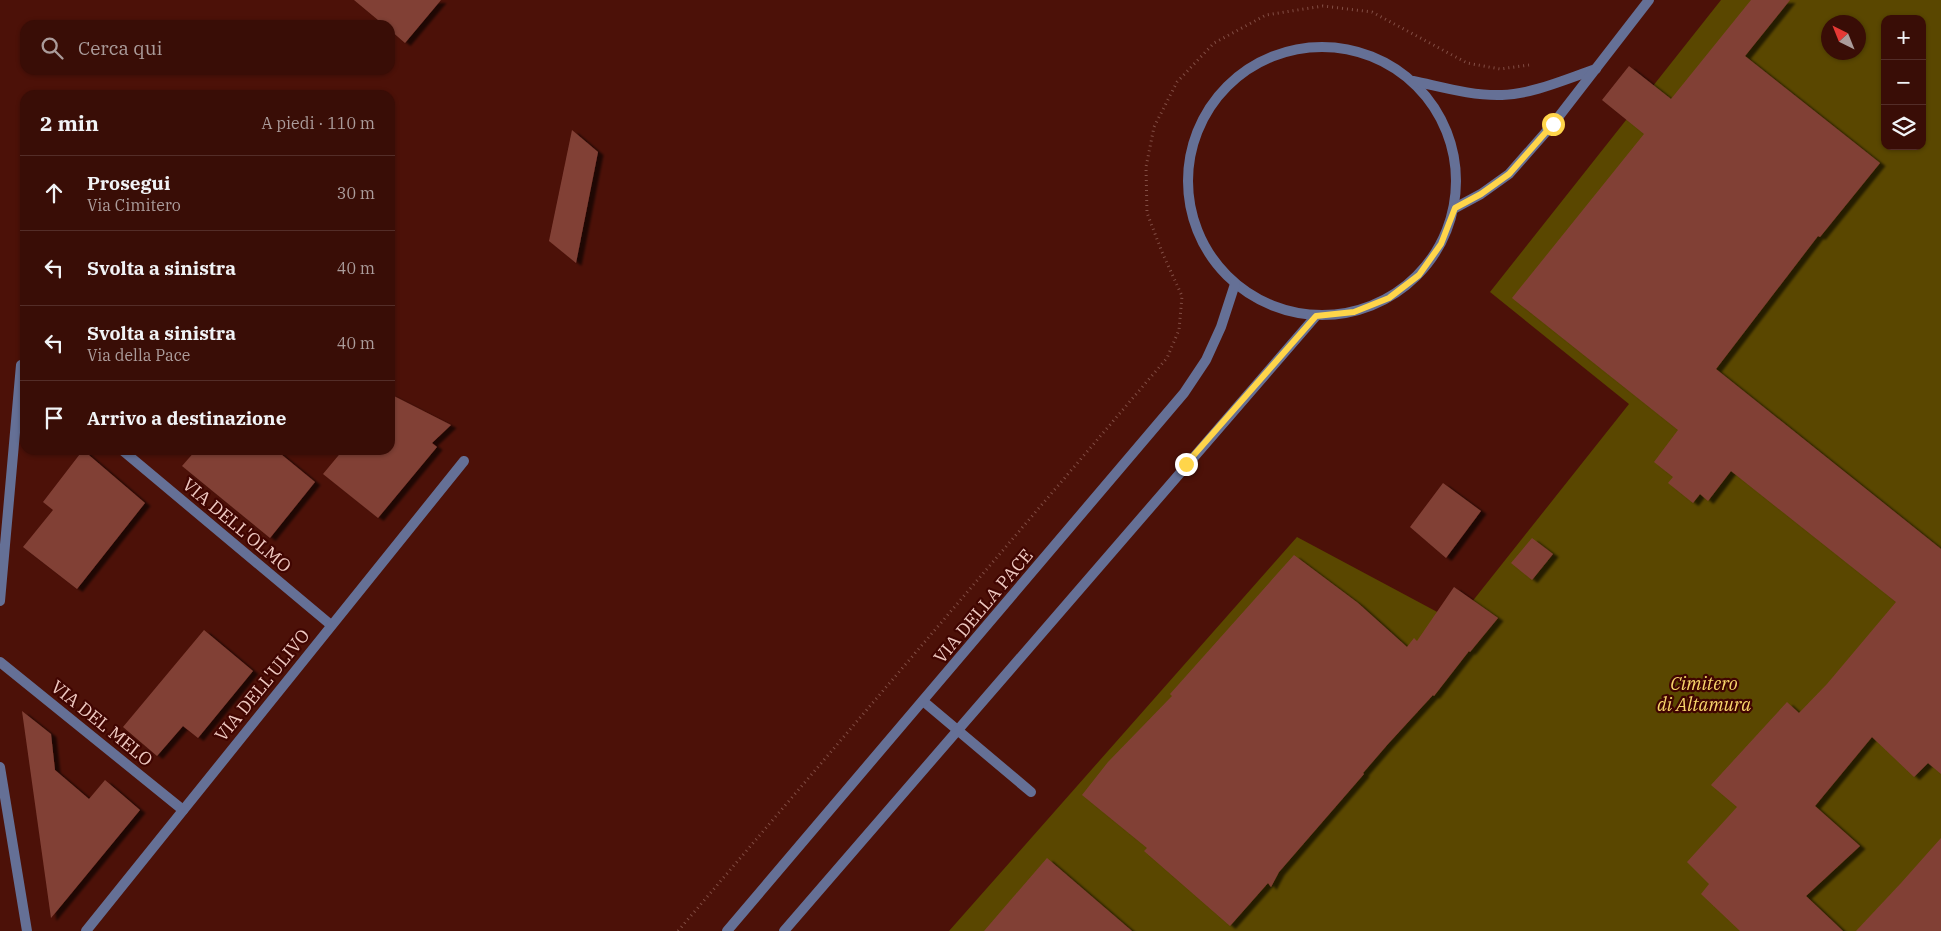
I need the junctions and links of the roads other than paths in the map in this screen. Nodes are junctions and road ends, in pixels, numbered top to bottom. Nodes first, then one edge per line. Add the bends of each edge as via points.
1 (1649, 0) edge
2 (1596, 69) junction
3 (1414, 81) junction
4 (1455, 208) junction
5 (1235, 284) junction
6 (1316, 316) junction
7 (20, 397) edge
8 (128, 455) edge
9 (464, 461) dead end
10 (0, 601) edge
11 (331, 625) junction
12 (0, 662) edge
13 (923, 702) junction
14 (957, 730) junction
15 (0, 767) edge
16 (2, 786) edge
17 (1031, 792) dead end
18 (183, 810) junction
19 (27, 931) edge
20 (86, 931) edge
21 (727, 931) edge
22 (784, 931) edge

1 - 2 street
2 - 3 street via 1534,89 1503,95 1477,94
2 - 4 street via 1509,174
3 - 4 street via 1442,118 1456,162
3 - 5 street via 1381,59 1344,48 1305,47 1268,58 1235,78 1209,108 1193,143 1187,182 1193,220 1209,255
4 - 6 street via 1441,244 1419,275 1389,298 1354,312
5 - 6 street via 1273,307
5 - 13 street, VIA DELLA PACE via 1206,360 1184,393
6 - 14 street
7 - 10 street
8 - 11 street, VIA DELL'OLMO
9 - 11 street, VIA DELL'ULIVO
11 - 18 street, VIA DELL'ULIVO
12 - 18 street, VIA DEL MELO
13 - 14 street
13 - 21 street, VIA DELLA PACE
14 - 17 street
14 - 22 street
15 - 16 street
16 - 19 street
18 - 20 street, VIA DELL'ULIVO

